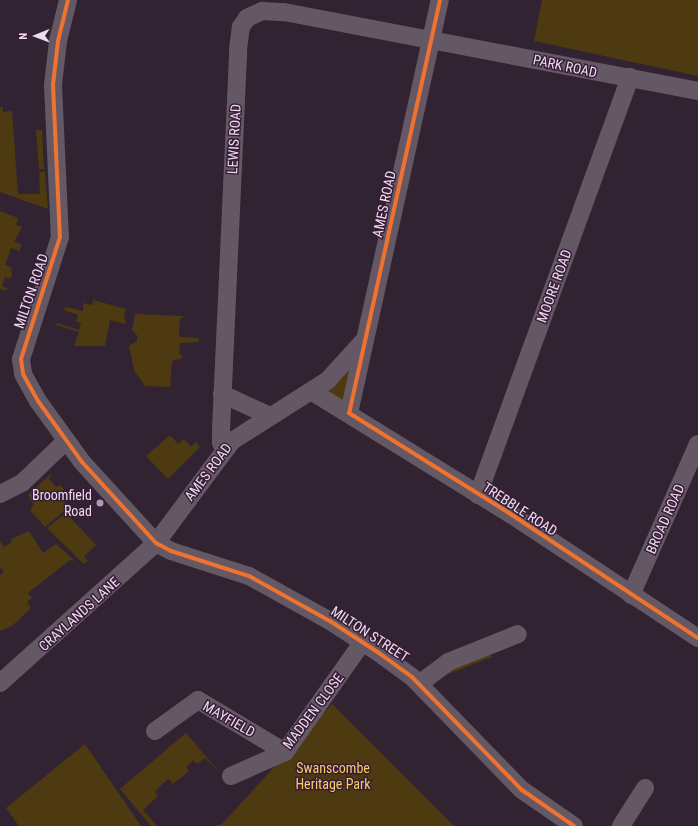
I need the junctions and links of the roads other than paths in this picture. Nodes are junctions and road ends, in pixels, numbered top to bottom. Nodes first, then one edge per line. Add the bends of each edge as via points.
1 (68, 0) edge
2 (440, 0) edge
3 (432, 38) junction
4 (630, 77) junction
5 (698, 90) edge
6 (365, 339) junction
7 (311, 391) junction
8 (222, 394) junction
9 (349, 413) junction
10 (270, 416) junction
11 (66, 441) junction
12 (698, 444) edge
13 (225, 449) junction
14 (0, 494) edge
15 (478, 495) junction
16 (156, 543) junction
17 (631, 595) junction
18 (518, 634) dead end
19 (698, 638) edge
20 (362, 643) junction
21 (0, 682) edge
22 (419, 684) junction
23 (155, 731) dead end
24 (285, 752) junction
25 (231, 776) dead end
26 (645, 788) dead end
27 (574, 826) edge
28 (621, 826) edge

1 - 11 street, MILTON ROAD via 58,41 53,85 60,236 21,359 28,384
2 - 3 street, AMES ROAD
3 - 4 street, PARK ROAD
3 - 6 street, AMES ROAD
3 - 8 street, LEWIS ROAD via 275,11 253,14 243,23 238,50
4 - 5 street, PARK ROAD
4 - 15 street, MOORE ROAD
6 - 7 street, AMES ROAD via 338,371
6 - 9 street, AMES ROAD
7 - 9 street, TREBBLE ROAD
7 - 10 street, AMES ROAD
8 - 10 street
8 - 13 street, LEWIS ROAD via 221,443
9 - 15 street, TREBBLE ROAD
10 - 13 street, AMES ROAD
11 - 14 street via 22,483
11 - 16 street, MILTON ROAD via 131,520
12 - 17 street, BROAD ROAD
13 - 16 street, AMES ROAD
15 - 17 street, TREBBLE ROAD
16 - 20 street, MILTON STREET via 171,551 209,561 249,576 330,621
16 - 21 street, CRAYLANDS LANE
17 - 19 street, TREBBLE ROAD
18 - 22 street via 448,662
20 - 22 street, MILTON STREET via 400,666
20 - 24 street, MADDEN CLOSE
22 - 27 street, MILTON STREET via 522,790
23 - 24 street, MAYFIELD via 198,700
24 - 25 street, MADDEN CLOSE
26 - 28 street

